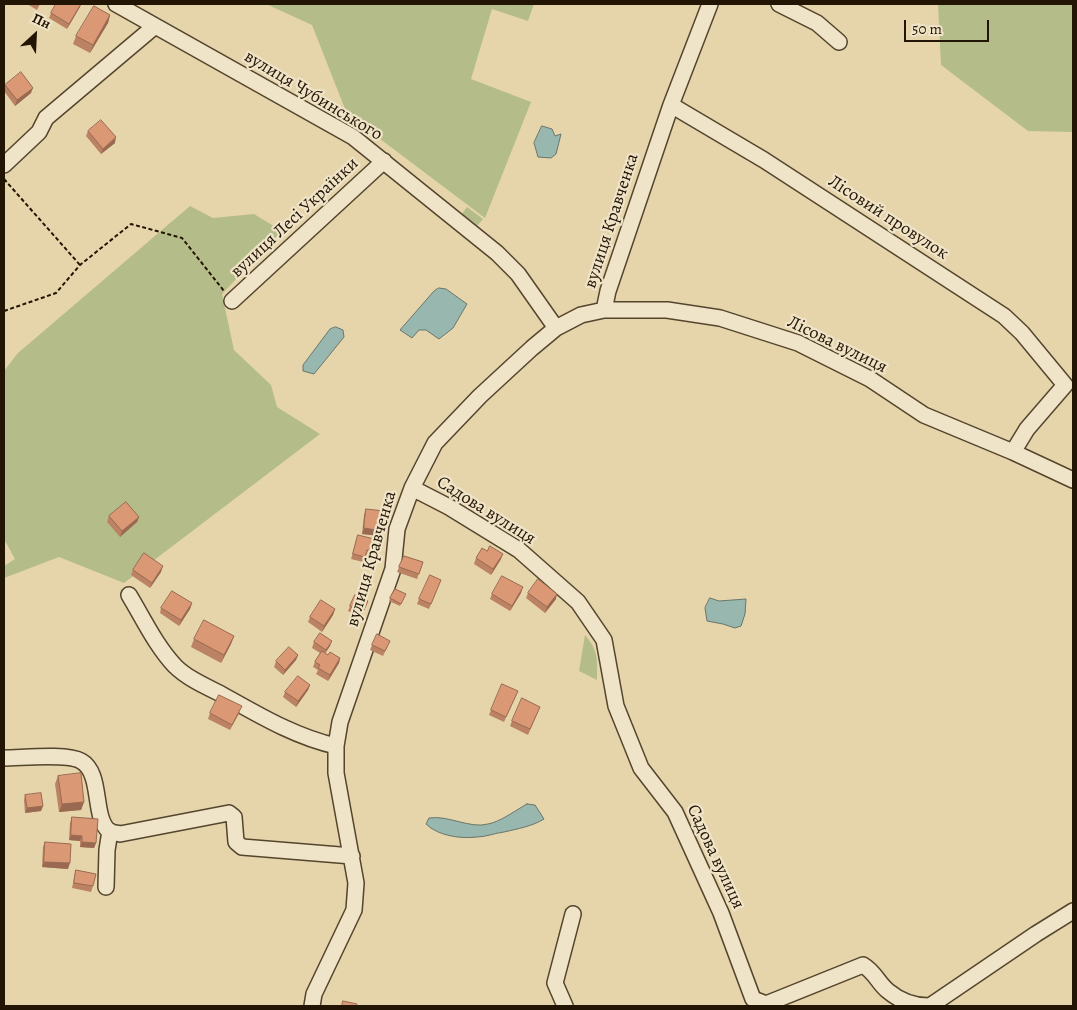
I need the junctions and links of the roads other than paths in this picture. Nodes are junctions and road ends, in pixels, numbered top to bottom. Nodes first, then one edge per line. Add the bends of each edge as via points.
1 (116, 4) edge
2 (710, 4) edge
3 (779, 4) edge
4 (154, 26) junction
5 (840, 42) dead end
6 (671, 105) junction
7 (384, 161) junction
8 (4, 165) edge
9 (232, 301) road end
10 (604, 310) junction
11 (556, 328) junction
12 (1069, 385) edge
13 (1013, 452) junction
14 (1073, 480) edge
15 (412, 488) junction
16 (129, 595) dead end
17 (336, 746) junction
18 (4, 758) edge
19 (110, 831) junction
20 (352, 856) junction
21 (106, 887) dead end
22 (1073, 911) edge
23 (573, 914) dead end
24 (312, 1006) edge
25 (565, 1006) edge
26 (929, 1006) edge

1 - 4 street, вулиця Чубинського
2 - 6 street, вулиця Кравченка
3 - 5 street via 817,22
4 - 7 street, вулиця Чубинського via 353,137
4 - 8 street via 46,118 39,132
6 - 10 street, вулиця Кравченка
6 - 12 street, Лісовий провулок via 764,160 1004,316
7 - 9 street, вулиця Лесі Українки
7 - 11 street, вулиця Чубинського via 497,253 518,274
10 - 11 street, вулиця Кравченка
10 - 13 street, Лісова вулиця via 667,310 720,318 798,343 870,380 924,415
11 - 15 street, вулиця Кравченка via 480,396 436,443
12 - 13 street via 1027,429
13 - 14 street, Лісова вулиця
15 - 17 street, вулиця Кравченка via 397,529 393,569 340,722
15 - 26 street, Садова вулиця via 519,550 578,602 604,640 616,706 642,768 675,812 721,913 753,999 766,1004 863,965 900,999 916,1006
16 - 17 street via 156,641 188,677 272,722
17 - 20 street, вулиця Кравченка via 336,773
18 - 19 street via 68,757 81,761 91,770 104,823
19 - 20 street via 120,834 229,813 234,816 236,842 242,848
19 - 21 street
20 - 24 street, вулиця Кравченка via 356,883 354,910 314,994
22 - 26 street, Садова вулиця
23 - 25 street via 555,983

